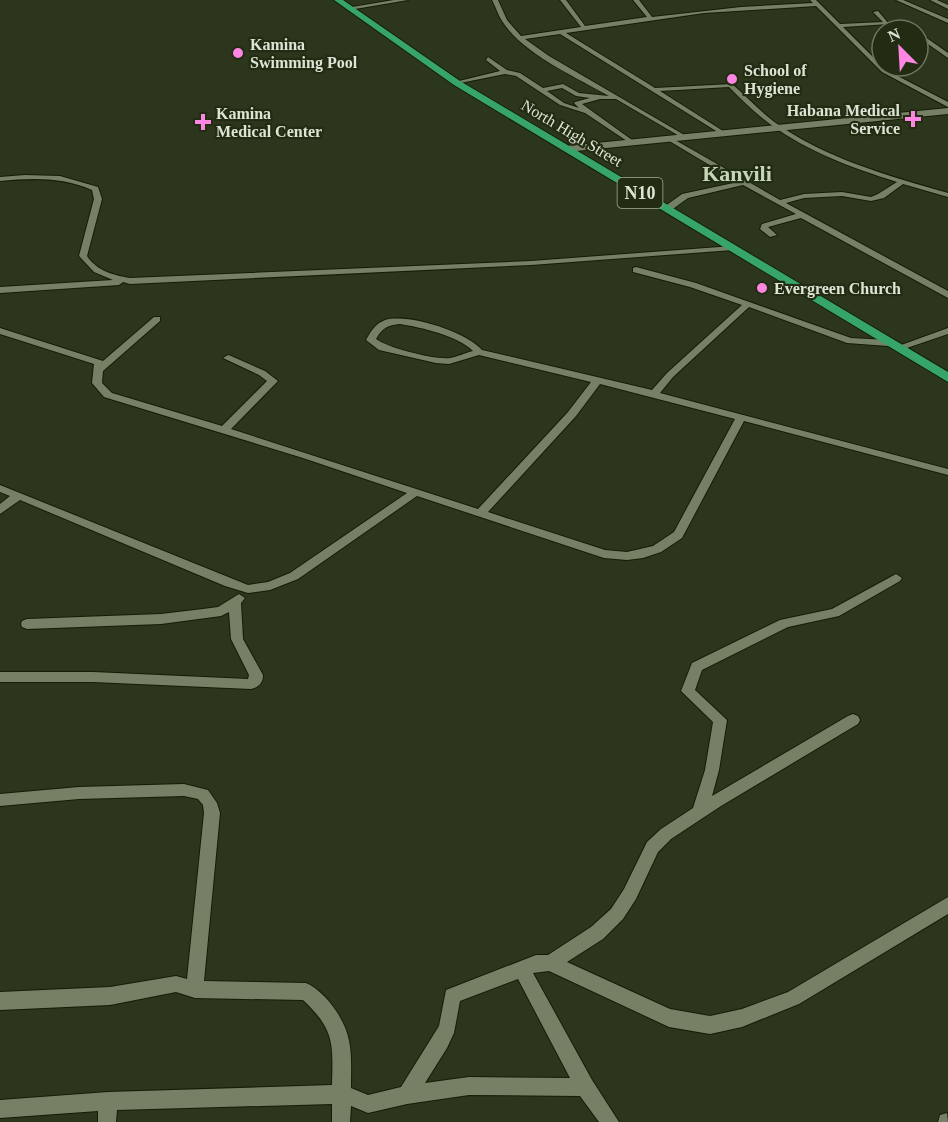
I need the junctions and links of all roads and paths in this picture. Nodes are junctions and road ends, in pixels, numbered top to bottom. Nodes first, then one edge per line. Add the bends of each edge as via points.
1 (338, 0) edge
2 (405, 0) edge
3 (495, 0) edge
4 (563, 0) edge
5 (636, 0) edge
6 (757, 0) edge
7 (899, 0) edge
8 (933, 0) edge
9 (814, 2) edge
10 (700, 5) dead end
11 (770, 5) junction
12 (948, 7) edge
13 (349, 8) junction
14 (705, 12) junction
15 (876, 12) dead end
16 (651, 18) junction
17 (948, 21) edge
18 (839, 26) junction
19 (584, 28) junction
20 (561, 32) junction
21 (520, 38) junction
22 (930, 43) edge
23 (948, 56) edge
24 (488, 59) dead end
25 (505, 72) junction
26 (588, 81) junction
27 (457, 83) junction
28 (580, 83) dead end
29 (572, 84) dead end
30 (564, 86) junction
31 (543, 90) junction
32 (655, 90) junction
33 (600, 97) junction
34 (616, 98) junction
35 (948, 105) edge
36 (948, 111) edge
37 (589, 115) junction
38 (777, 126) junction
39 (721, 132) junction
40 (683, 136) junction
41 (668, 138) junction
42 (630, 141) junction
43 (566, 149) junction
44 (0, 179) edge
45 (902, 182) junction
46 (744, 183) junction
47 (948, 195) edge
48 (780, 202) junction
49 (667, 209) junction
50 (802, 215) junction
51 (773, 235) dead end
52 (734, 248) junction
53 (636, 270) dead end
54 (130, 281) junction
55 (0, 290) edge
56 (948, 295) edge
57 (748, 304) junction
58 (157, 319) dead end
59 (0, 330) edge
60 (948, 331) edge
61 (893, 346) junction
62 (479, 352) junction
63 (228, 358) dead end
64 (99, 369) junction
65 (948, 378) edge
66 (598, 380) junction
67 (654, 394) junction
68 (741, 417) junction
69 (224, 430) junction
70 (948, 472) edge
71 (0, 488) edge
72 (414, 493) junction
73 (18, 496) junction
74 (0, 510) edge
75 (480, 514) junction
76 (896, 578) dead end
77 (248, 589) junction
78 (235, 603) junction
79 (27, 624) dead end
80 (0, 677) edge
81 (853, 720) dead end
82 (0, 800) edge
83 (699, 813) junction
84 (948, 905) edge
85 (550, 963) junction
86 (522, 969) junction
87 (195, 989) junction
88 (0, 1001) edge
89 (585, 1087) junction
90 (343, 1094) junction
91 (407, 1095) junction
92 (108, 1101) junction
93 (0, 1109) edge
94 (107, 1122) edge
95 (341, 1122) edge
96 (610, 1122) edge

1 - 13 highway, North High Street / N10
2 - 13 street
3 - 21 street via 505,21
4 - 19 street
5 - 16 street
6 - 11 street
7 - 17 street
8 - 12 street
9 - 11 street
9 - 18 street
10 - 14 street
11 - 14 street
13 - 27 highway, North High Street / N10
14 - 16 street
15 - 18 street via 887,23
16 - 19 street
18 - 35 street via 884,71
19 - 20 street
20 - 21 street
20 - 32 street
21 - 26 street
22 - 23 street
24 - 25 street
25 - 27 street
25 - 31 street via 518,74
26 - 28 street
26 - 34 street
27 - 43 highway, North High Street / N10
29 - 30 street
30 - 31 street
30 - 33 street via 578,94
31 - 37 street via 562,104
32 - 38 street via 730,85
32 - 39 street
33 - 34 street
33 - 37 street via 577,103
34 - 40 street
36 - 38 main road
37 - 42 street
38 - 39 main road
38 - 45 street via 834,158
39 - 40 main road
40 - 41 main road
41 - 42 main road
41 - 46 street
42 - 43 main road
43 - 49 highway, North High Street / N10
44 - 54 street via 61,177 95,189 98,199 83,256 98,271
45 - 47 street
45 - 48 street via 871,199 842,194
46 - 48 street
46 - 49 street via 685,196
48 - 50 street
49 - 52 highway, North High Street / N10
50 - 51 street via 765,226 764,230
50 - 56 street
52 - 54 street via 543,263
52 - 61 highway, North High Street / N10
53 - 57 street
54 - 55 street
57 - 61 street via 850,341
57 - 67 street
58 - 64 street
59 - 64 street via 96,360
60 - 61 street
61 - 65 highway, North High Street / N10
62 - 62 street via 449,361 436,360 381,348 371,340 382,323 400,320 471,343
62 - 66 street
63 - 69 street via 273,381
64 - 69 street via 97,383 108,395
66 - 67 street
66 - 75 street
67 - 68 street
68 - 70 street
68 - 75 street via 678,535 657,549 627,556 604,554
69 - 72 street
71 - 73 street
72 - 75 street
72 - 77 street via 294,576 270,586
73 - 74 street
73 - 77 street
76 - 83 street via 835,613 785,623 697,667 688,691 720,720 712,770
77 - 78 street
78 - 79 street via 220,611 162,619
78 - 80 street via 237,639 256,675 251,684
81 - 83 street
82 - 87 street via 79,793 203,794 212,813
83 - 85 street via 652,847 617,914 597,933
84 - 85 street via 793,998 742,1018 710,1025 669,1018
85 - 86 street
86 - 89 street
86 - 91 street via 452,996 448,1027
87 - 88 street via 176,984 110,996
87 - 90 street via 306,992 323,1007 338,1029
89 - 91 street via 469,1086
89 - 96 street
90 - 91 street via 368,1104
90 - 92 street
90 - 95 street
92 - 93 street
92 - 94 street

